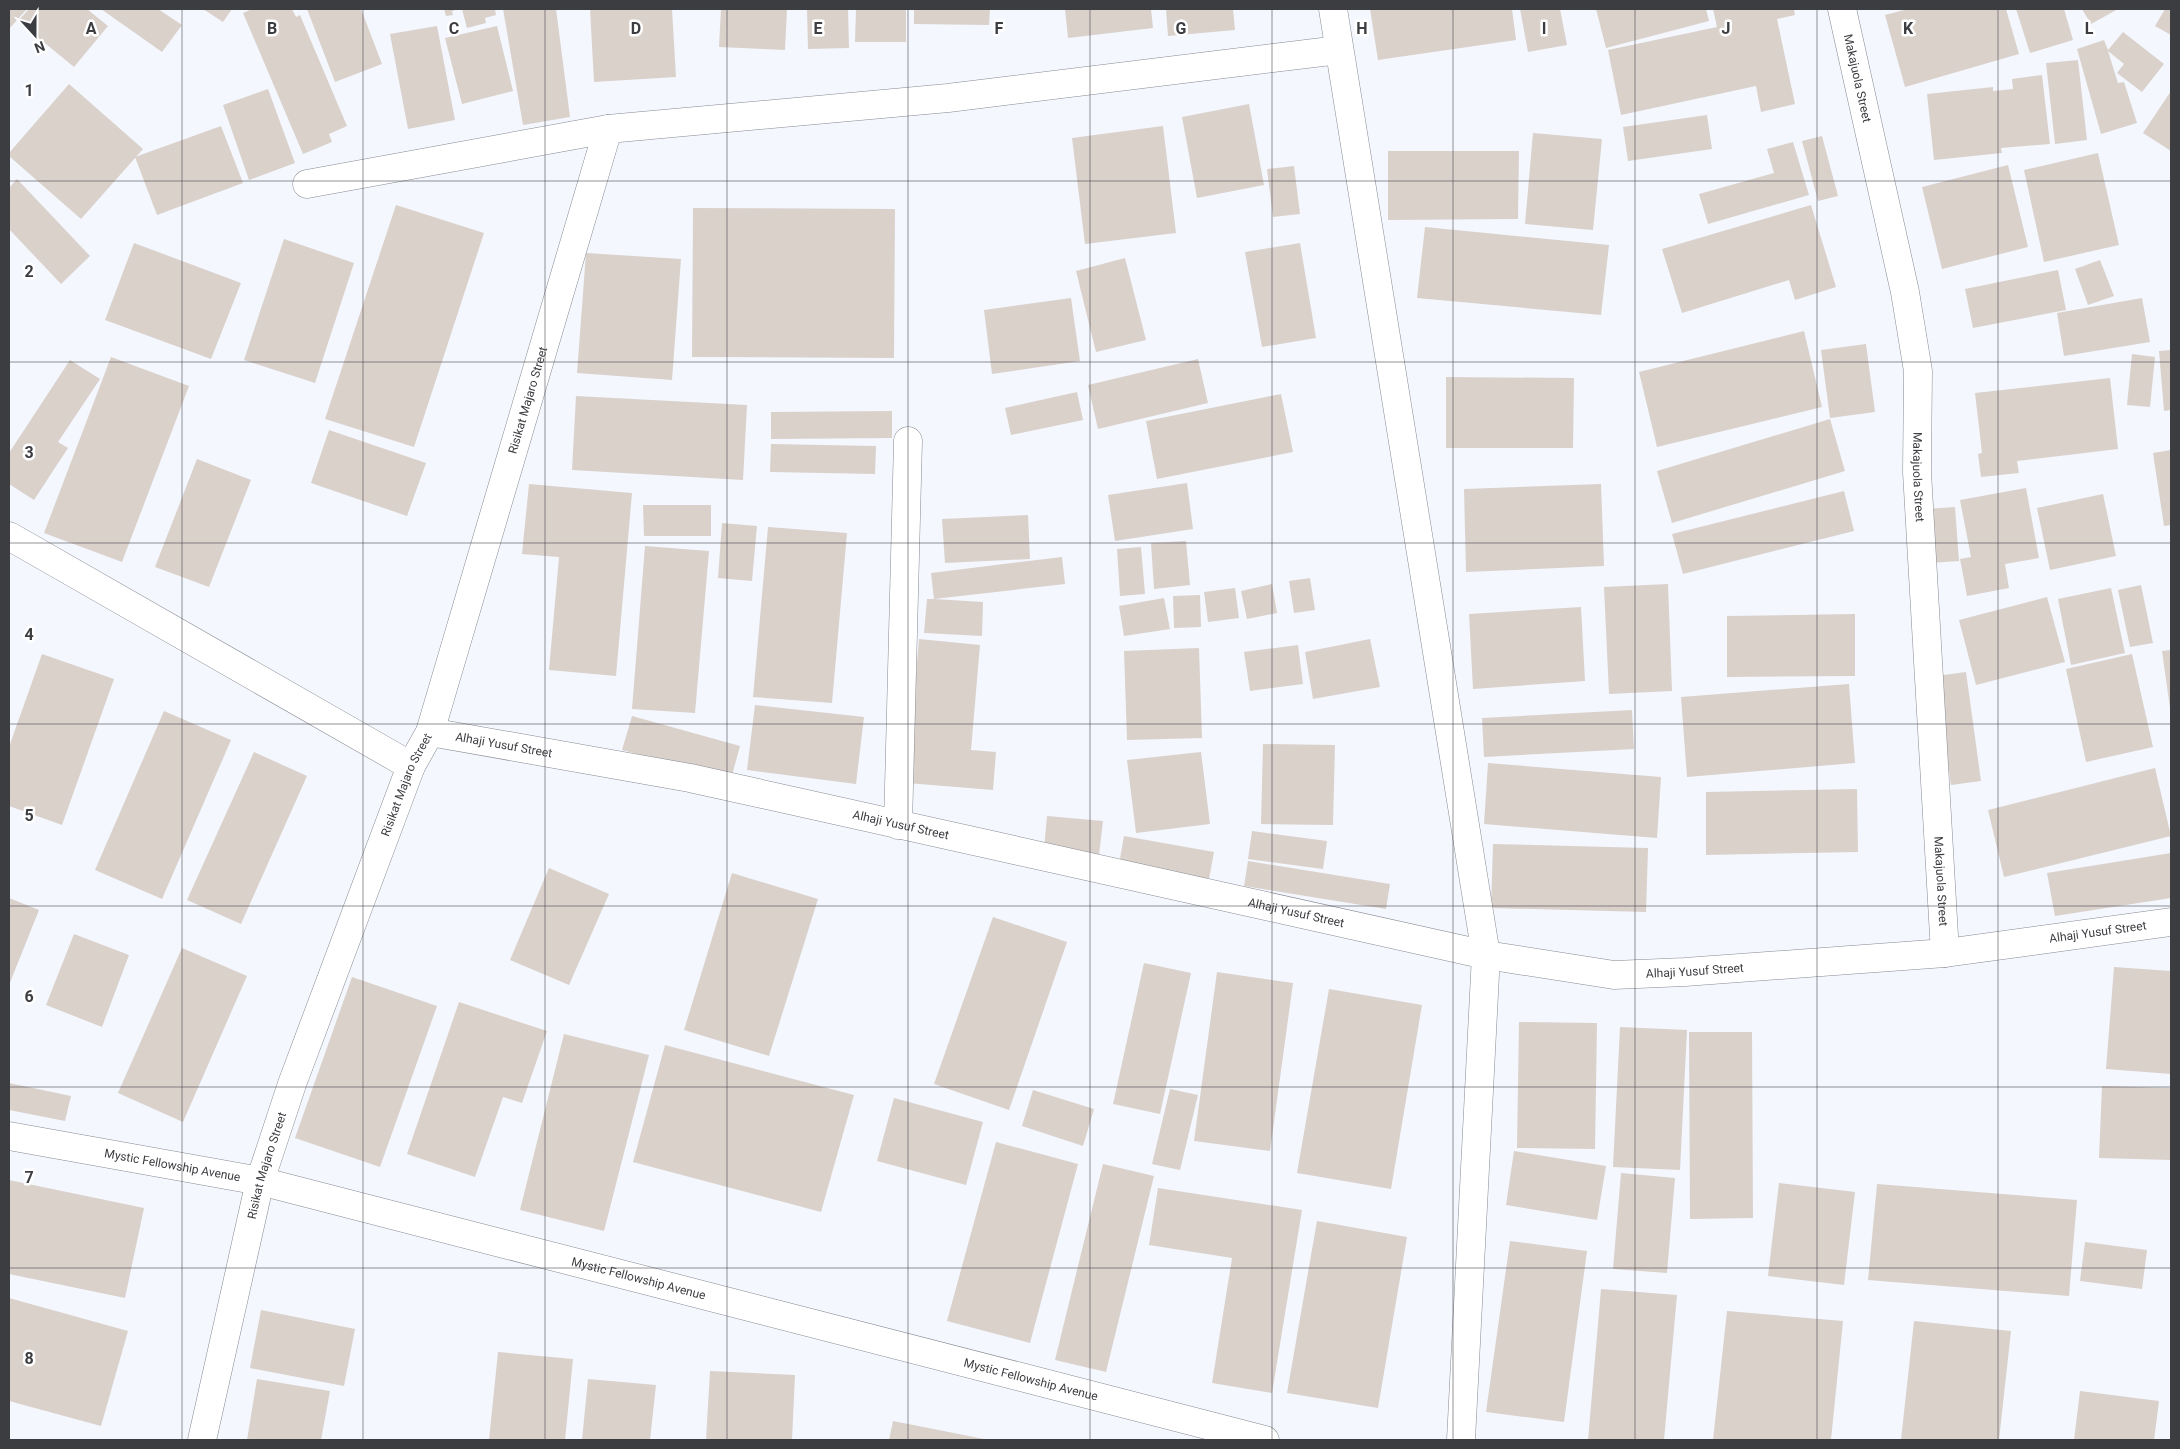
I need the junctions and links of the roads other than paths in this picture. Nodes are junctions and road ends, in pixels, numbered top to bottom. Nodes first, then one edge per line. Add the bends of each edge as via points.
1 (1333, 9) edge
2 (1842, 9) edge
3 (1340, 50) junction
4 (608, 129) junction
5 (307, 184) dead end
6 (908, 442) dead end
7 (9, 536) edge
8 (430, 732) junction
9 (411, 766) junction
10 (898, 825) junction
11 (2171, 922) edge
12 (1945, 953) junction
13 (1486, 955) junction
14 (9, 1136) edge
15 (260, 1181) junction
16 (202, 1440) edge
17 (1264, 1440) edge
18 (1461, 1440) edge

1 - 3 street
2 - 12 street, Makajuola Street via 1905,292 1918,371 1918,472
3 - 4 street via 948,98
3 - 13 street
4 - 5 street
4 - 8 street, Risikat Majaro Street
6 - 10 street
7 - 9 street
8 - 9 street, Risikat Majaro Street
8 - 10 street, Alhaji Yusuf Street via 690,778
9 - 15 street, Risikat Majaro Street via 292,1084
10 - 13 street, Alhaji Yusuf Street
11 - 12 street, Alhaji Yusuf Street
12 - 13 street, Alhaji Yusuf Street via 1614,975
13 - 18 street
14 - 15 street, Mystic Fellowship Avenue
15 - 16 street, Risikat Majaro Street
15 - 17 street, Mystic Fellowship Avenue

